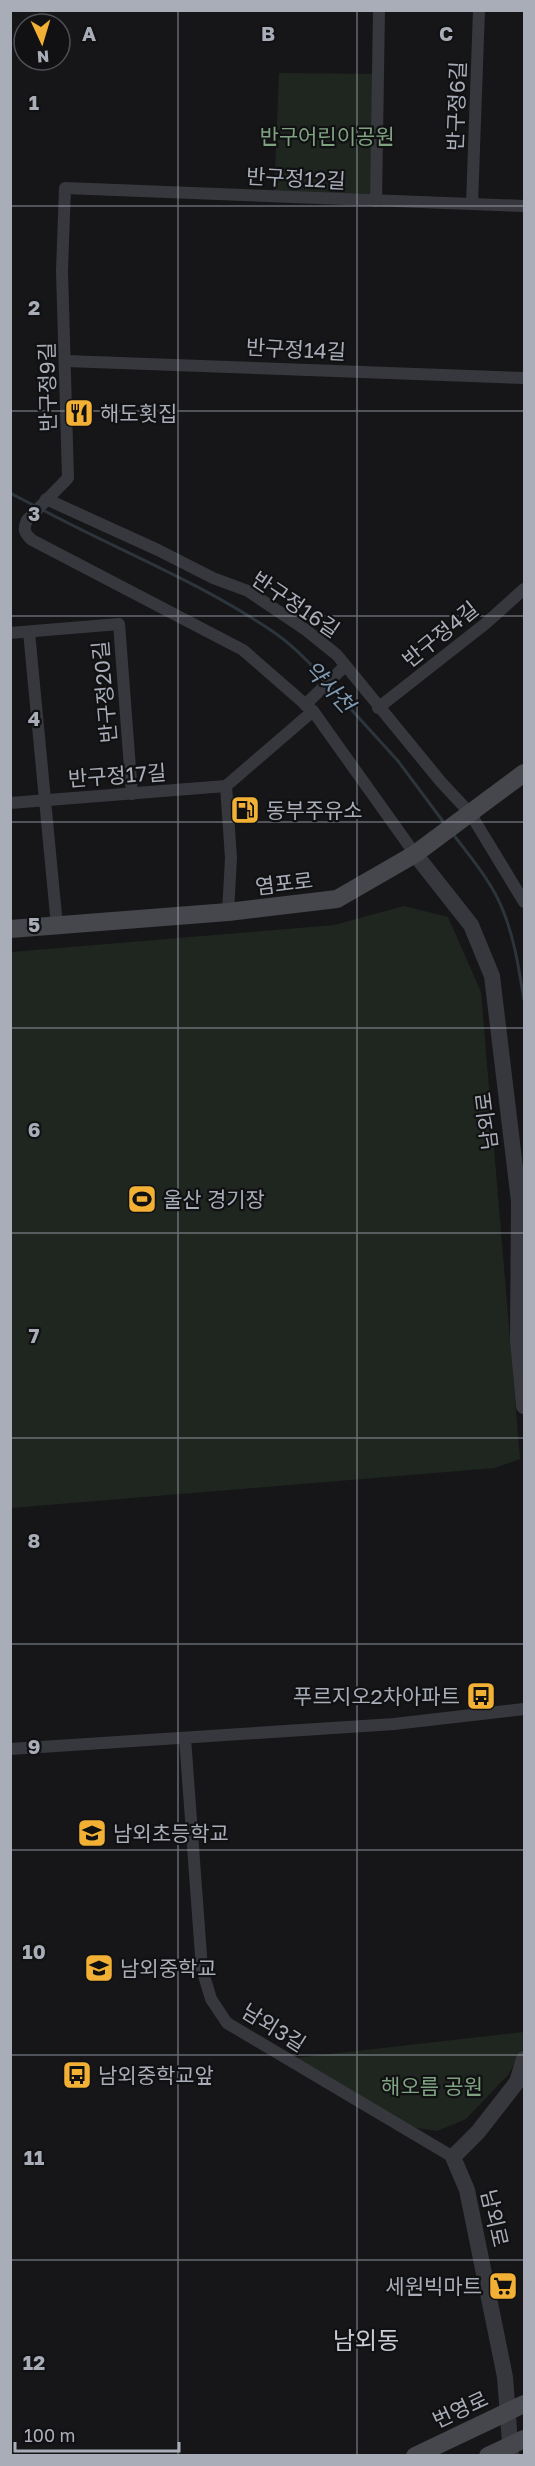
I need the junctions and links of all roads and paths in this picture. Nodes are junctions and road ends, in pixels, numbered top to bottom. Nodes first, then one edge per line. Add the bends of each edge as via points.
1 (379, 10) edge
2 (479, 10) edge
3 (65, 188) joint
4 (376, 201) junction
5 (472, 204) junction
6 (525, 206) edge
7 (66, 361) junction
8 (525, 378) edge
9 (46, 499) junction
10 (525, 589) edge
11 (29, 632) junction
12 (10, 633) edge
13 (345, 666) junction
14 (309, 708) junction
15 (378, 708) junction
16 (525, 773) edge
17 (226, 786) junction
18 (132, 794) junction
19 (44, 801) junction
20 (10, 803) edge
21 (470, 813) junction
22 (415, 854) junction
23 (525, 902) edge
24 (228, 912) junction
25 (57, 926) junction
26 (10, 929) edge
27 (525, 1406) edge
28 (525, 1709) edge
29 (185, 1738) junction
30 (10, 1749) edge
31 (525, 2059) edge
32 (453, 2157) junction
33 (517, 2408) edge
34 (518, 2446) edge
35 (415, 2456) edge
36 (488, 2456) edge

1 - 4 street
2 - 5 street, 반구정6길
3 - 4 street, 반구정12길
3 - 7 street, 반구정9길 via 62,271
4 - 5 street, 반구정12길
5 - 6 street, 반구정12길
7 - 8 street, 반구정14길
7 - 9 street, 반구정9길 via 68,478
9 - 13 street, 반구정16길 via 248,591 306,630
9 - 14 street via 27,520 24,530 32,540 243,650
10 - 15 street, 반구정4길
11 - 12 street, 반구정20길
11 - 18 street, 반구정20길 via 119,624
11 - 19 street
13 - 14 street
13 - 15 street, 반구정16길
14 - 17 street
14 - 22 street
15 - 21 street, 반구정16길
16 - 21 main road, 염포로
17 - 18 street, 반구정17길
17 - 24 street via 231,858
18 - 19 street, 반구정17길
19 - 20 street, 반구정17길
19 - 25 street
21 - 22 main road, 염포로
21 - 23 street, 반구정16길
22 - 24 main road, 염포로 via 337,899
22 - 27 street, 남외로 via 471,925 492,975 519,1201 518,1341
24 - 25 main road, 염포로
25 - 26 main road, 염포로
28 - 29 street via 394,1724
29 - 30 street
29 - 32 street, 남외3길 via 202,1969 216,2007 227,2024
31 - 32 street via 517,2082
32 - 33 street, 남외로 via 467,2190 505,2376
33 - 34 street, 남외로
33 - 35 main road, 번영로
34 - 36 main road

